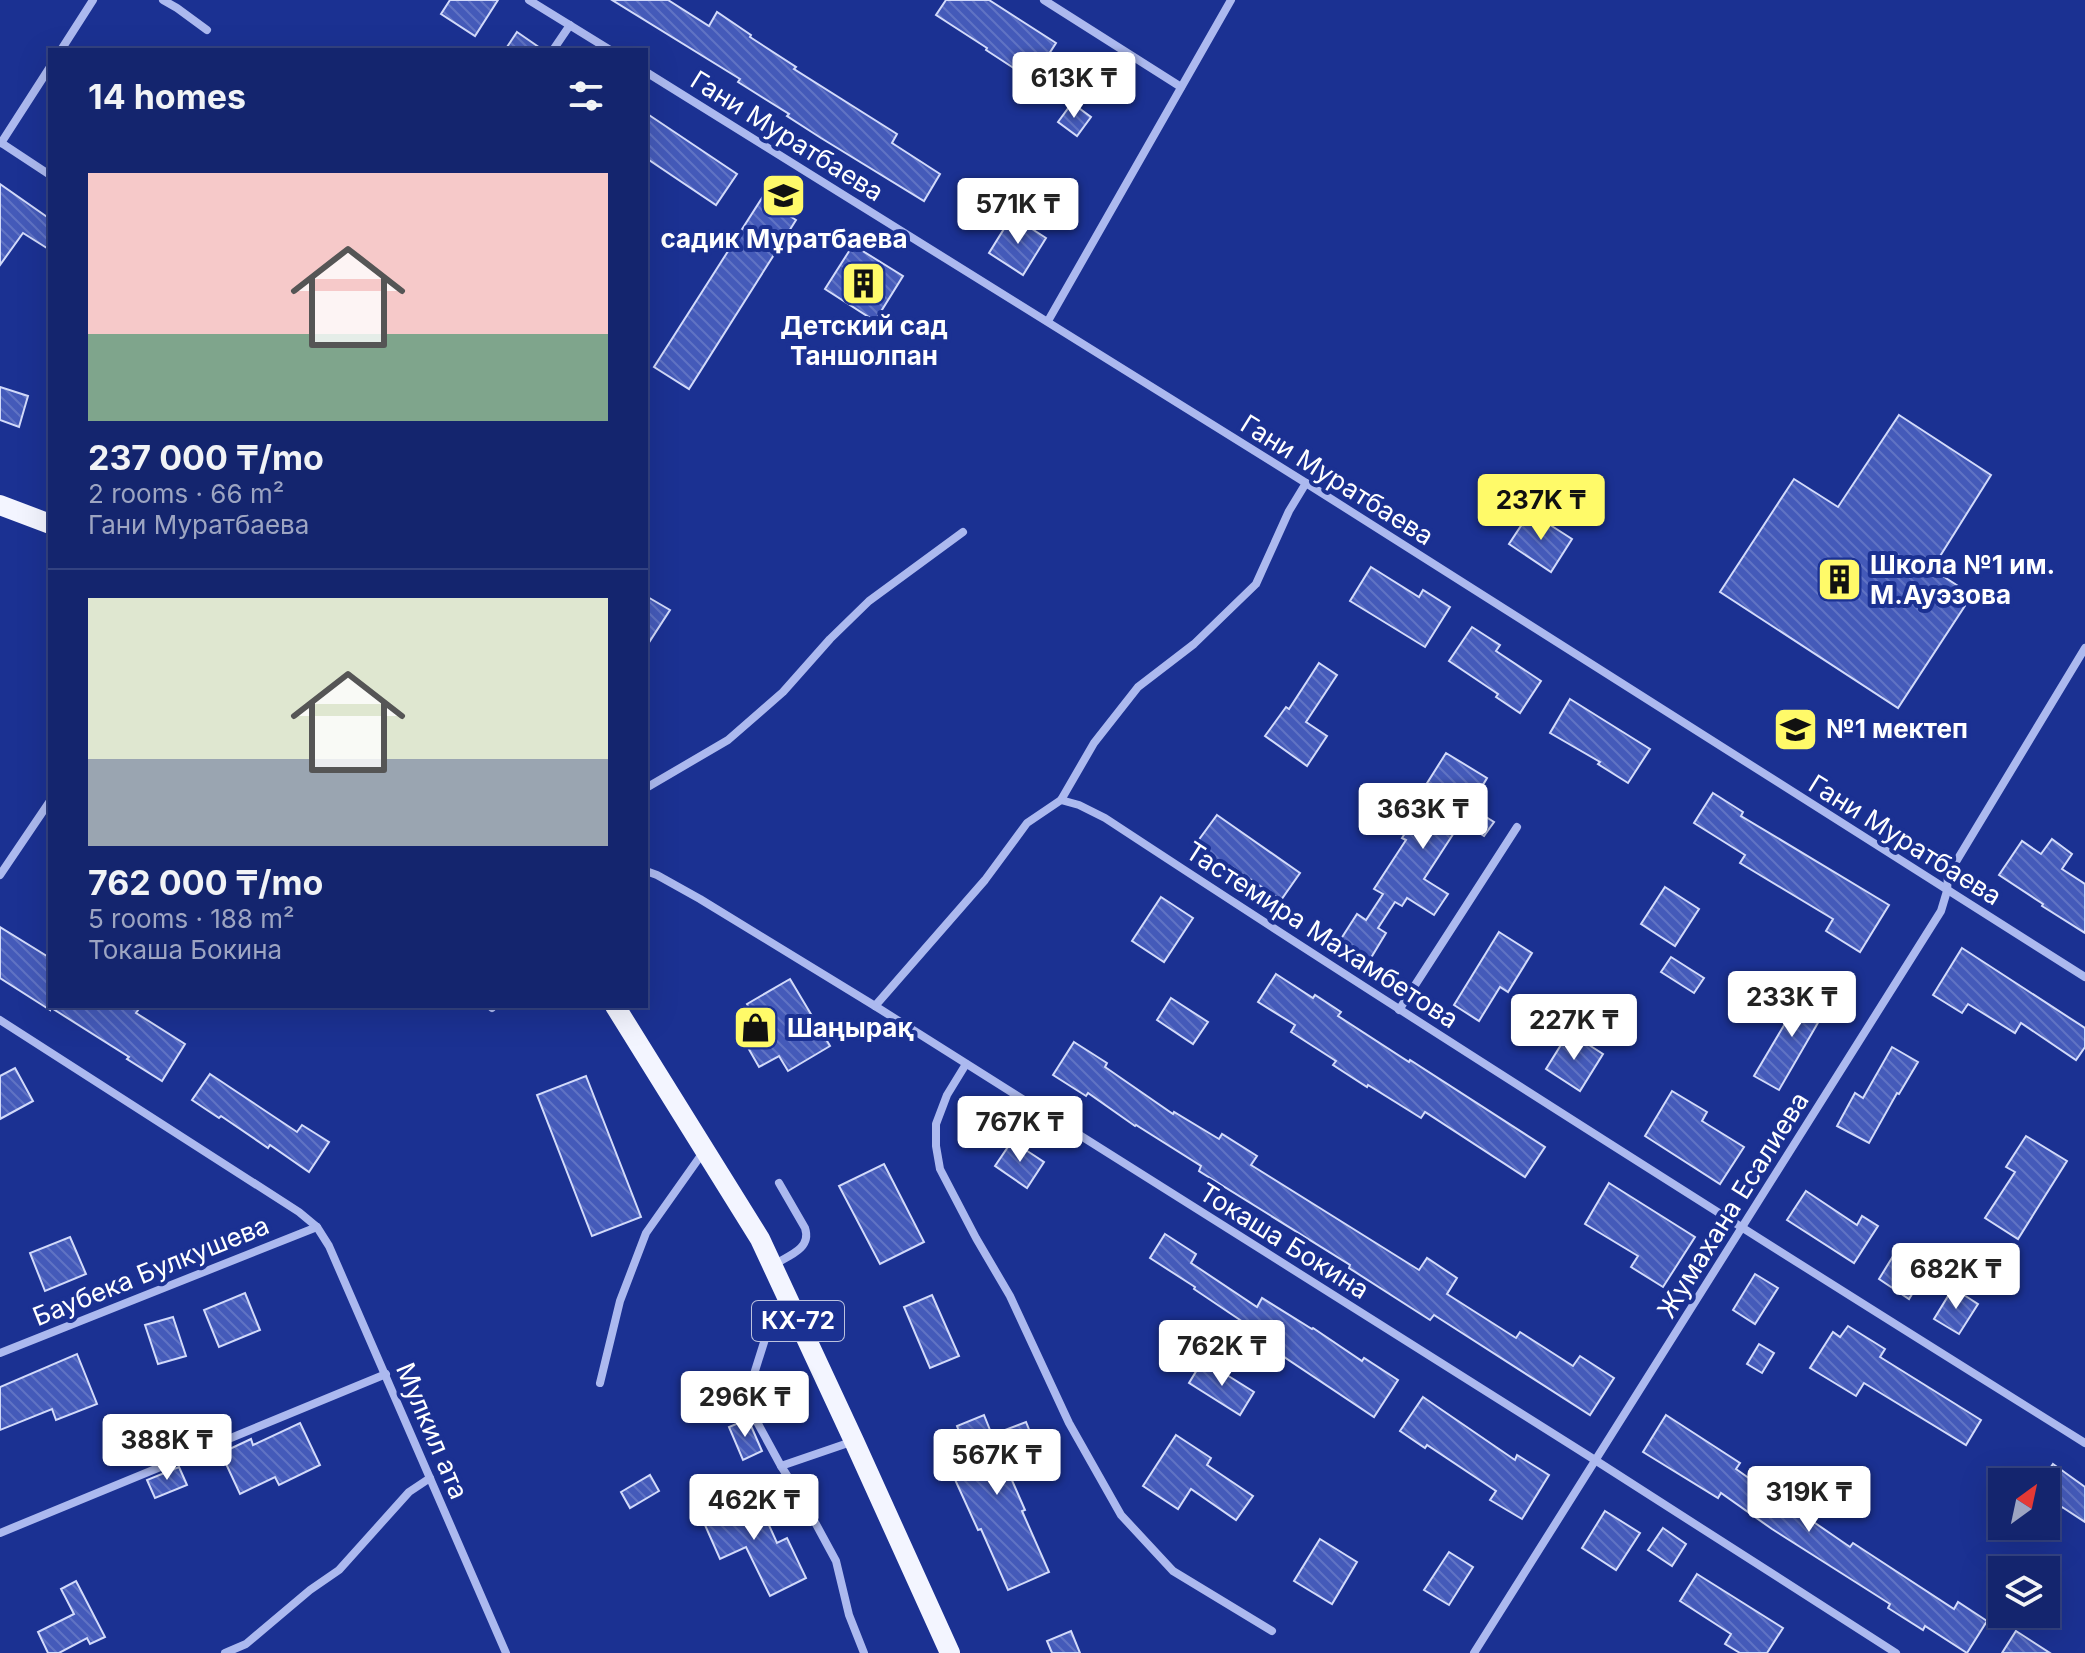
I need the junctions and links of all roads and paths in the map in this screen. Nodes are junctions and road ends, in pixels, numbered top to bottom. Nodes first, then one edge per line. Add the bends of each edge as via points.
1 (93, 0) edge
2 (163, 0) edge
3 (529, 0) edge
4 (1044, 0) edge
5 (1231, 0) edge
6 (570, 25) junction
7 (207, 30) dead end
8 (62, 48) edge
9 (554, 48) edge
10 (607, 48) edge
11 (48, 70) edge
12 (648, 73) edge
13 (1181, 87) junction
14 (0, 143) edge
15 (48, 174) edge
16 (1048, 321) junction
17 (1306, 483) junction
18 (0, 505) edge
19 (48, 523) edge
20 (963, 532) dead end
21 (2085, 648) edge
22 (648, 787) edge
23 (1061, 800) junction
24 (48, 804) edge
25 (1517, 827) dead end
26 (648, 872) edge
27 (0, 875) edge
28 (1947, 891) junction
29 (2085, 977) edge
30 (875, 1006) junction
31 (616, 1008) edge
32 (1399, 1010) junction
33 (0, 1020) edge
34 (966, 1064) junction
35 (705, 1150) junction
36 (779, 1183) dead end
37 (317, 1227) junction
38 (1742, 1229) junction
39 (772, 1265) junction
40 (792, 1309) junction
41 (0, 1353) edge
42 (386, 1374) junction
43 (600, 1383) dead end
44 (854, 1441) junction
45 (2085, 1443) edge
46 (1595, 1460) junction
47 (781, 1466) junction
48 (430, 1478) junction
49 (0, 1533) edge
50 (1272, 1631) dead end
51 (225, 1653) edge
52 (506, 1653) edge
53 (864, 1653) edge
54 (950, 1653) edge
55 (1474, 1653) edge
56 (1896, 1653) edge

1 - 8 street
2 - 7 street
3 - 6 street
4 - 13 street
5 - 13 street
6 - 9 street
6 - 10 street
11 - 14 street
12 - 16 street, Гани Муратбаева
13 - 16 street
14 - 15 street
16 - 17 street, Гани Муратбаева
17 - 23 street via 1256,584 1194,644 1138,687 1094,743
17 - 28 street, Гани Муратбаева
18 - 19 main road
20 - 22 street via 869,601 783,692 728,740
21 - 28 street, Жумахана Есалиева via 1948,875
23 - 30 street via 1027,823 985,880
23 - 32 street, Тастемира Махамбетова via 1105,818
24 - 27 street
25 - 32 street
26 - 30 street, Токаша Бокина
28 - 29 street, Гани Муратбаева
28 - 38 street, Жумахана Есалиева via 1941,911
30 - 34 street, Токаша Бокина
31 - 35 main road, КХ-72
32 - 38 street, Тастемира Махамбетова
33 - 37 street
34 - 46 street, Токаша Бокина
34 - 50 street via 936,1124 940,1169 1010,1296 1069,1423 1121,1515 1173,1571
35 - 39 main road, КХ-72
35 - 43 street via 646,1233 620,1301
36 - 39 street via 807,1241
37 - 41 street, Баубека Булкушева
37 - 42 street, Мулкил ата
38 - 45 street, Тастемира Махамбетова
38 - 46 street, Жумахана Есалиева
39 - 40 main road, КХ-72
40 - 44 main road, КХ-72
40 - 47 street via 766,1336 754,1374 756,1420
42 - 48 street, Мулкил ата
42 - 49 street
44 - 47 street
44 - 54 main road, КХ-72
46 - 55 street, Жумахана Есалиева
46 - 56 street, Токаша Бокина
47 - 53 street via 836,1561
48 - 51 street via 409,1492 339,1570 246,1644
48 - 52 street, Мулкил ата

